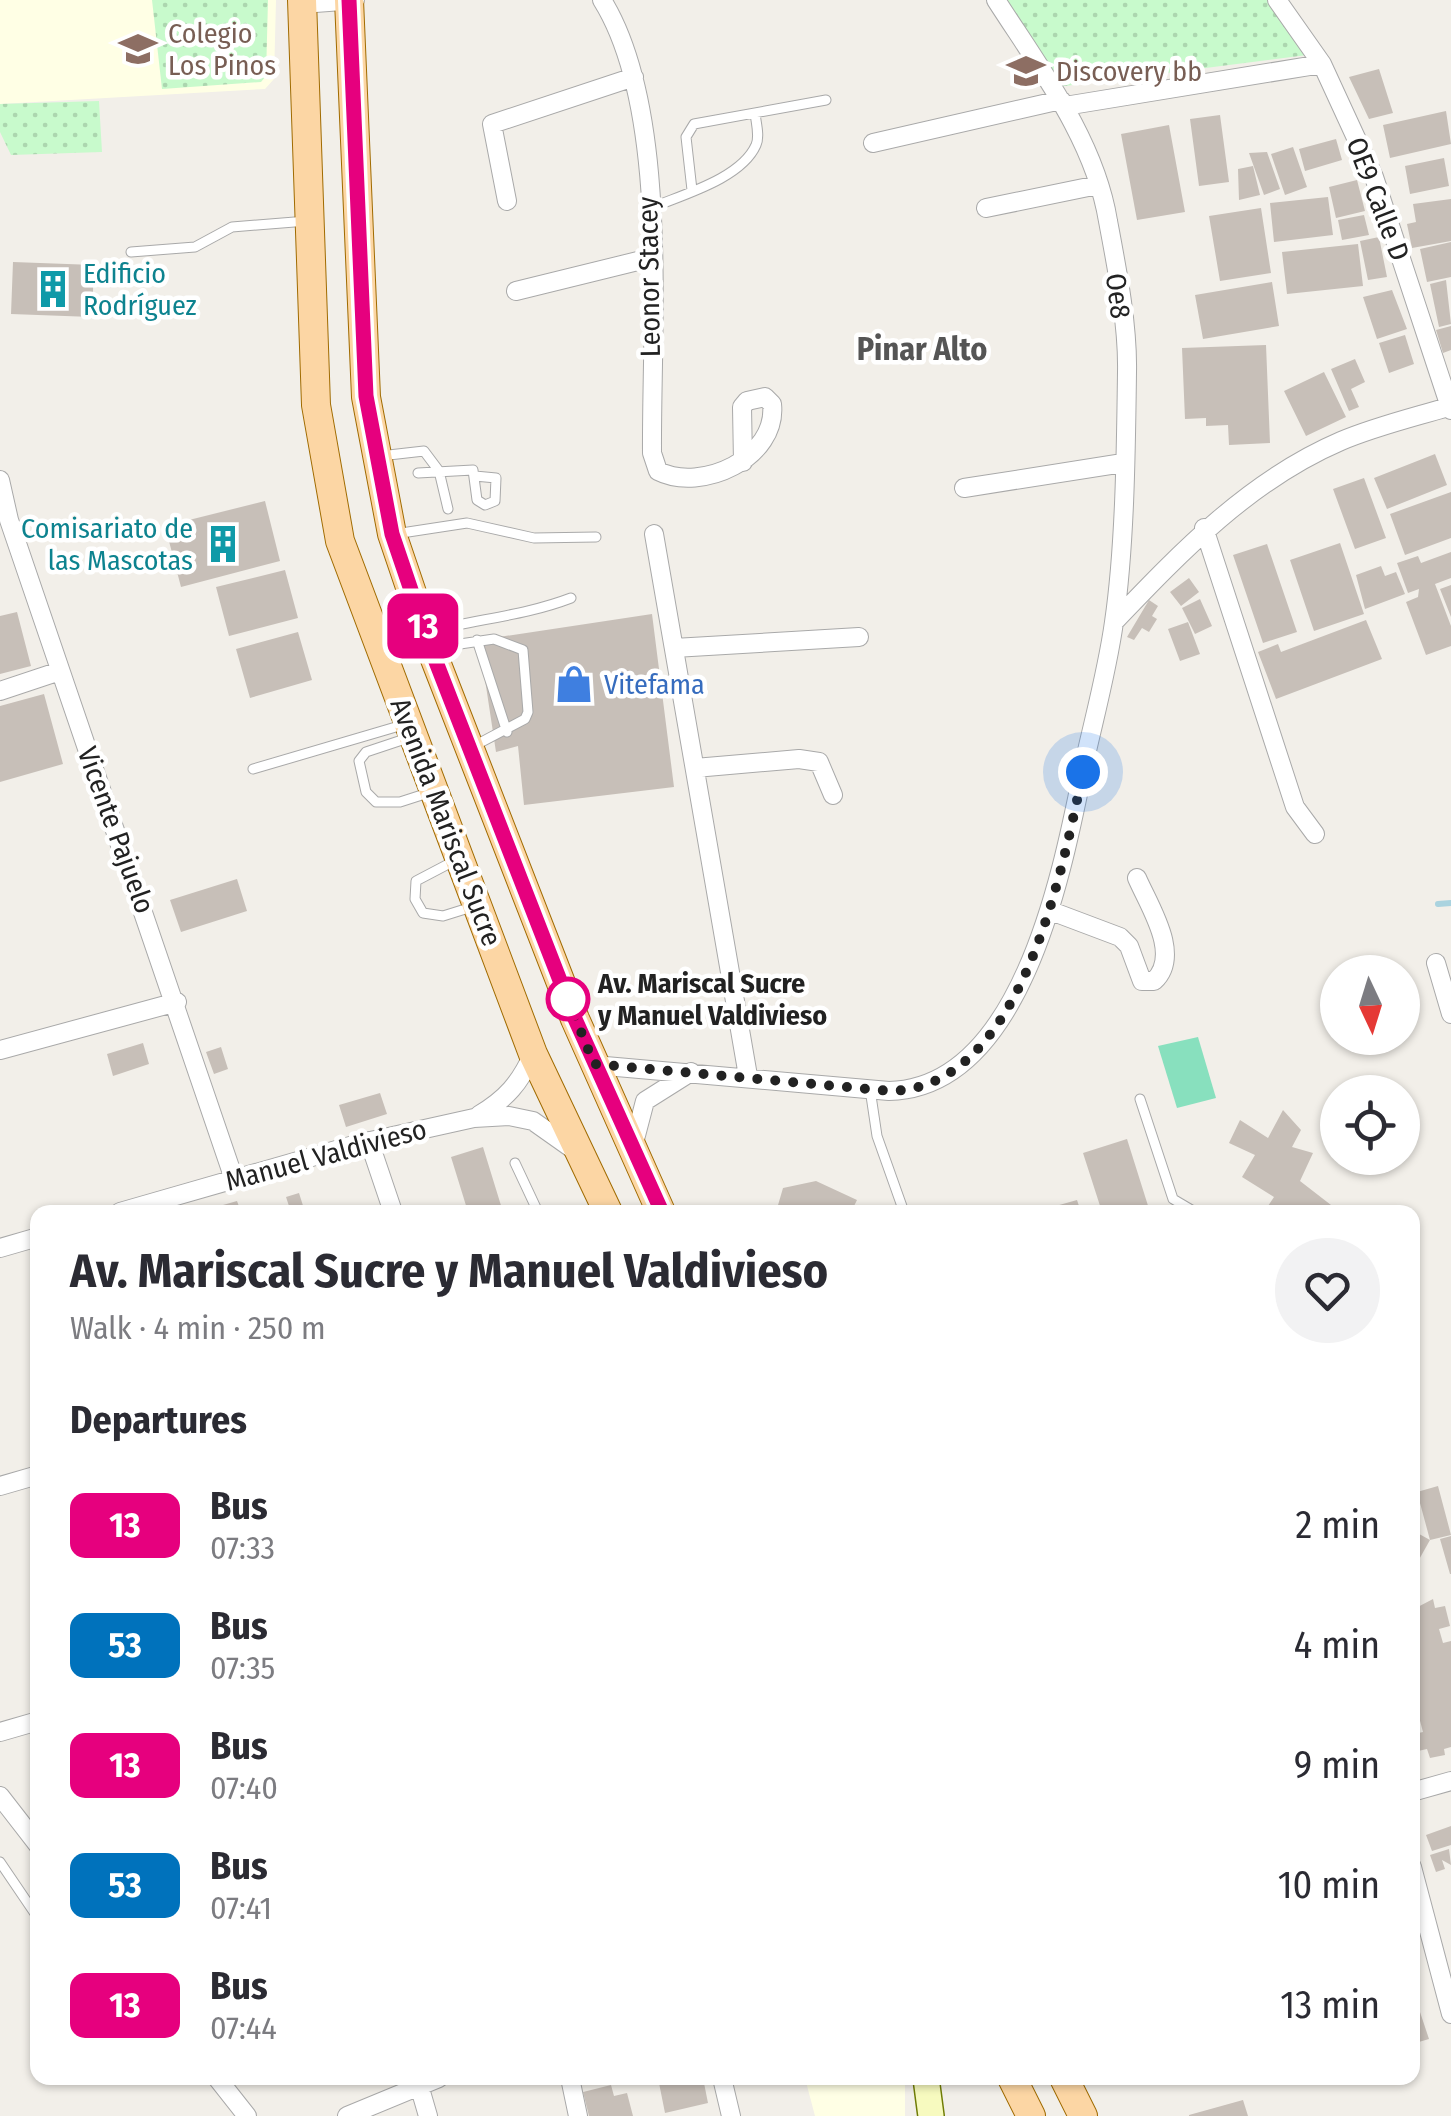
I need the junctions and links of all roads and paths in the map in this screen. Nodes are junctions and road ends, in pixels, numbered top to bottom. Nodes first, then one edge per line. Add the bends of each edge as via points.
1 (602, 0) edge
2 (996, 0) edge
3 (1277, 0) edge
4 (351, 1) edge
5 (302, 2) edge
6 (1322, 64) junction
7 (634, 77) junction
8 (826, 100) dead end
9 (1063, 103) junction
10 (756, 113) junction
11 (873, 142) dead end
12 (1098, 185) junction
13 (692, 190) junction
14 (507, 201) dead end
15 (986, 208) dead end
16 (648, 209) junction
17 (310, 221) junction
18 (131, 252) dead end
19 (650, 258) junction
20 (516, 291) dead end
21 (1450, 407) edge
22 (378, 457) junction
23 (743, 462) dead end
24 (1123, 463) junction
25 (439, 472) junction
26 (418, 473) dead end
27 (476, 476) dead end
28 (0, 480) edge
29 (964, 488) dead end
30 (448, 509) dead end
31 (1204, 528) junction
32 (392, 534) junction
33 (654, 534) dead end
34 (596, 537) dead end
35 (571, 598) dead end
36 (1114, 621) junction
37 (859, 636) dead end
38 (477, 640) junction
39 (428, 641) junction
40 (674, 648) junction
41 (60, 671) junction
42 (0, 691) edge
43 (411, 730) junction
44 (506, 732) junction
45 (470, 748) junction
46 (254, 768) dead end
47 (695, 768) junction
48 (435, 791) junction
49 (833, 795) dead end
50 (1316, 834) dead end
51 (506, 842) junction
52 (461, 858) junction
53 (1136, 878) dead end
54 (478, 905) junction
55 (1051, 910) junction
56 (1436, 963) dead end
57 (177, 1002) junction
58 (1451, 1014) edge
59 (0, 1050) edge
60 (534, 1054) junction
61 (594, 1064) junction
62 (692, 1072) junction
63 (748, 1076) junction
64 (870, 1089) junction
65 (1140, 1099) dead end
66 (474, 1118) junction
67 (370, 1141) junction
68 (633, 1154) junction
69 (582, 1157) junction
70 (516, 1164) dead end
71 (234, 1179) junction
72 (144, 1205) edge
73 (391, 1205) edge
74 (535, 1205) edge
75 (600, 1205) edge
76 (658, 1205) edge
77 (902, 1205) edge
78 (1183, 1205) edge
79 (30, 1239) edge
80 (0, 1248) edge
81 (30, 1478) edge
82 (0, 1486) edge
83 (30, 1723) edge
84 (0, 1732) edge
85 (1451, 1782) edge
86 (1420, 1790) edge
87 (0, 1796) edge
88 (30, 1835) edge
89 (0, 1862) edge
90 (1420, 1897) edge
91 (30, 1906) edge
92 (1451, 2014) edge
93 (223, 2085) edge
94 (410, 2085) edge
95 (419, 2085) edge
96 (571, 2085) edge
97 (724, 2085) edge
98 (927, 2085) edge
99 (1016, 2085) edge
100 (1068, 2085) edge
101 (247, 2116) edge
102 (347, 2116) edge
103 (428, 2116) edge
104 (578, 2116) edge
105 (731, 2116) edge
106 (930, 2116) edge
107 (1031, 2116) edge
108 (1083, 2116) edge

1 - 7 street, Leonor Stacey
2 - 9 street, Oe8
3 - 6 street, OE9 Calle D
4 - 5 street
4 - 22 main road, Avenida Mariscal Sucre via 365,378
5 - 17 main road, Avenida Mariscal Sucre
6 - 9 street
6 - 21 street, OE9 Calle D via 1374,177
7 - 14 street via 492,124
7 - 16 street, Leonor Stacey
8 - 10 lane
9 - 11 street
9 - 12 street, Oe8
10 - 13 lane via 753,150
10 - 13 lane via 688,129
12 - 15 street
12 - 24 street, Oe8 via 1128,368
13 - 16 lane
16 - 19 street, Leonor Stacey
17 - 18 lane via 232,227 195,247
17 - 43 main road, Avenida Mariscal Sucre via 316,406 340,542
19 - 20 street
19 - 23 street, Leonor Stacey via 652,454 658,471 672,478
21 - 31 street via 1341,441
22 - 25 lane via 424,451
22 - 32 main road, Avenida Mariscal Sucre
24 - 29 street
24 - 36 street, Oe8
25 - 26 lane
25 - 27 lane via 469,469
25 - 30 lane
28 - 41 street, Vicente Pajuelo
31 - 36 street
31 - 50 street via 1294,807
32 - 34 lane via 467,523 546,539
32 - 39 main road, Avenida Mariscal Sucre
33 - 40 street
35 - 39 lane via 524,614 462,623
36 - 55 street
37 - 40 street
38 - 39 lane
38 - 44 lane
38 - 44 lane via 516,644 526,658 528,712
39 - 45 main road, Avenida Mariscal Sucre
40 - 47 street
41 - 42 street
41 - 57 street, Vicente Pajuelo
43 - 46 lane
43 - 48 main road, Avenida Mariscal Sucre
43 - 48 lane via 359,760 366,792 384,804
44 - 45 lane
45 - 51 main road, Avenida Mariscal Sucre
47 - 49 street via 819,762
47 - 63 street
48 - 52 main road, Avenida Mariscal Sucre
51 - 52 main road
51 - 61 main road, Avenida Mariscal Sucre
52 - 54 main road, Avenida Mariscal Sucre
52 - 54 lane via 416,881 415,899 423,913 434,916
53 - 55 street via 1164,947 1166,962 1154,981 1142,981 1120,937
54 - 60 main road, Avenida Mariscal Sucre
55 - 64 street via 990,1035 928,1082 903,1091
56 - 58 street
57 - 59 street
57 - 71 street, Vicente Pajuelo
60 - 66 street, Manuel Valdivieso via 512,1091
60 - 69 main road, Avenida Mariscal Sucre
61 - 62 street
61 - 68 main road, Avenida Mariscal Sucre
62 - 63 street
62 - 68 street via 643,1103
63 - 64 street
64 - 77 lane via 872,1121
65 - 78 lane via 1173,1199
66 - 67 street, Manuel Valdivieso
66 - 69 street, Manuel Valdivieso via 533,1121
67 - 71 street, Manuel Valdivieso
67 - 73 street
68 - 76 main road, Avenida Mariscal Sucre
69 - 75 main road, Avenida Mariscal Sucre
70 - 74 lane
71 - 72 street, Manuel Valdivieso
79 - 80 street
81 - 82 street
83 - 84 street
85 - 86 street
87 - 88 street
89 - 91 lane
90 - 92 street
93 - 101 street
94 - 102 street
95 - 103 street
96 - 104 street
97 - 105 street
98 - 106 main road
99 - 107 main road
100 - 108 main road

